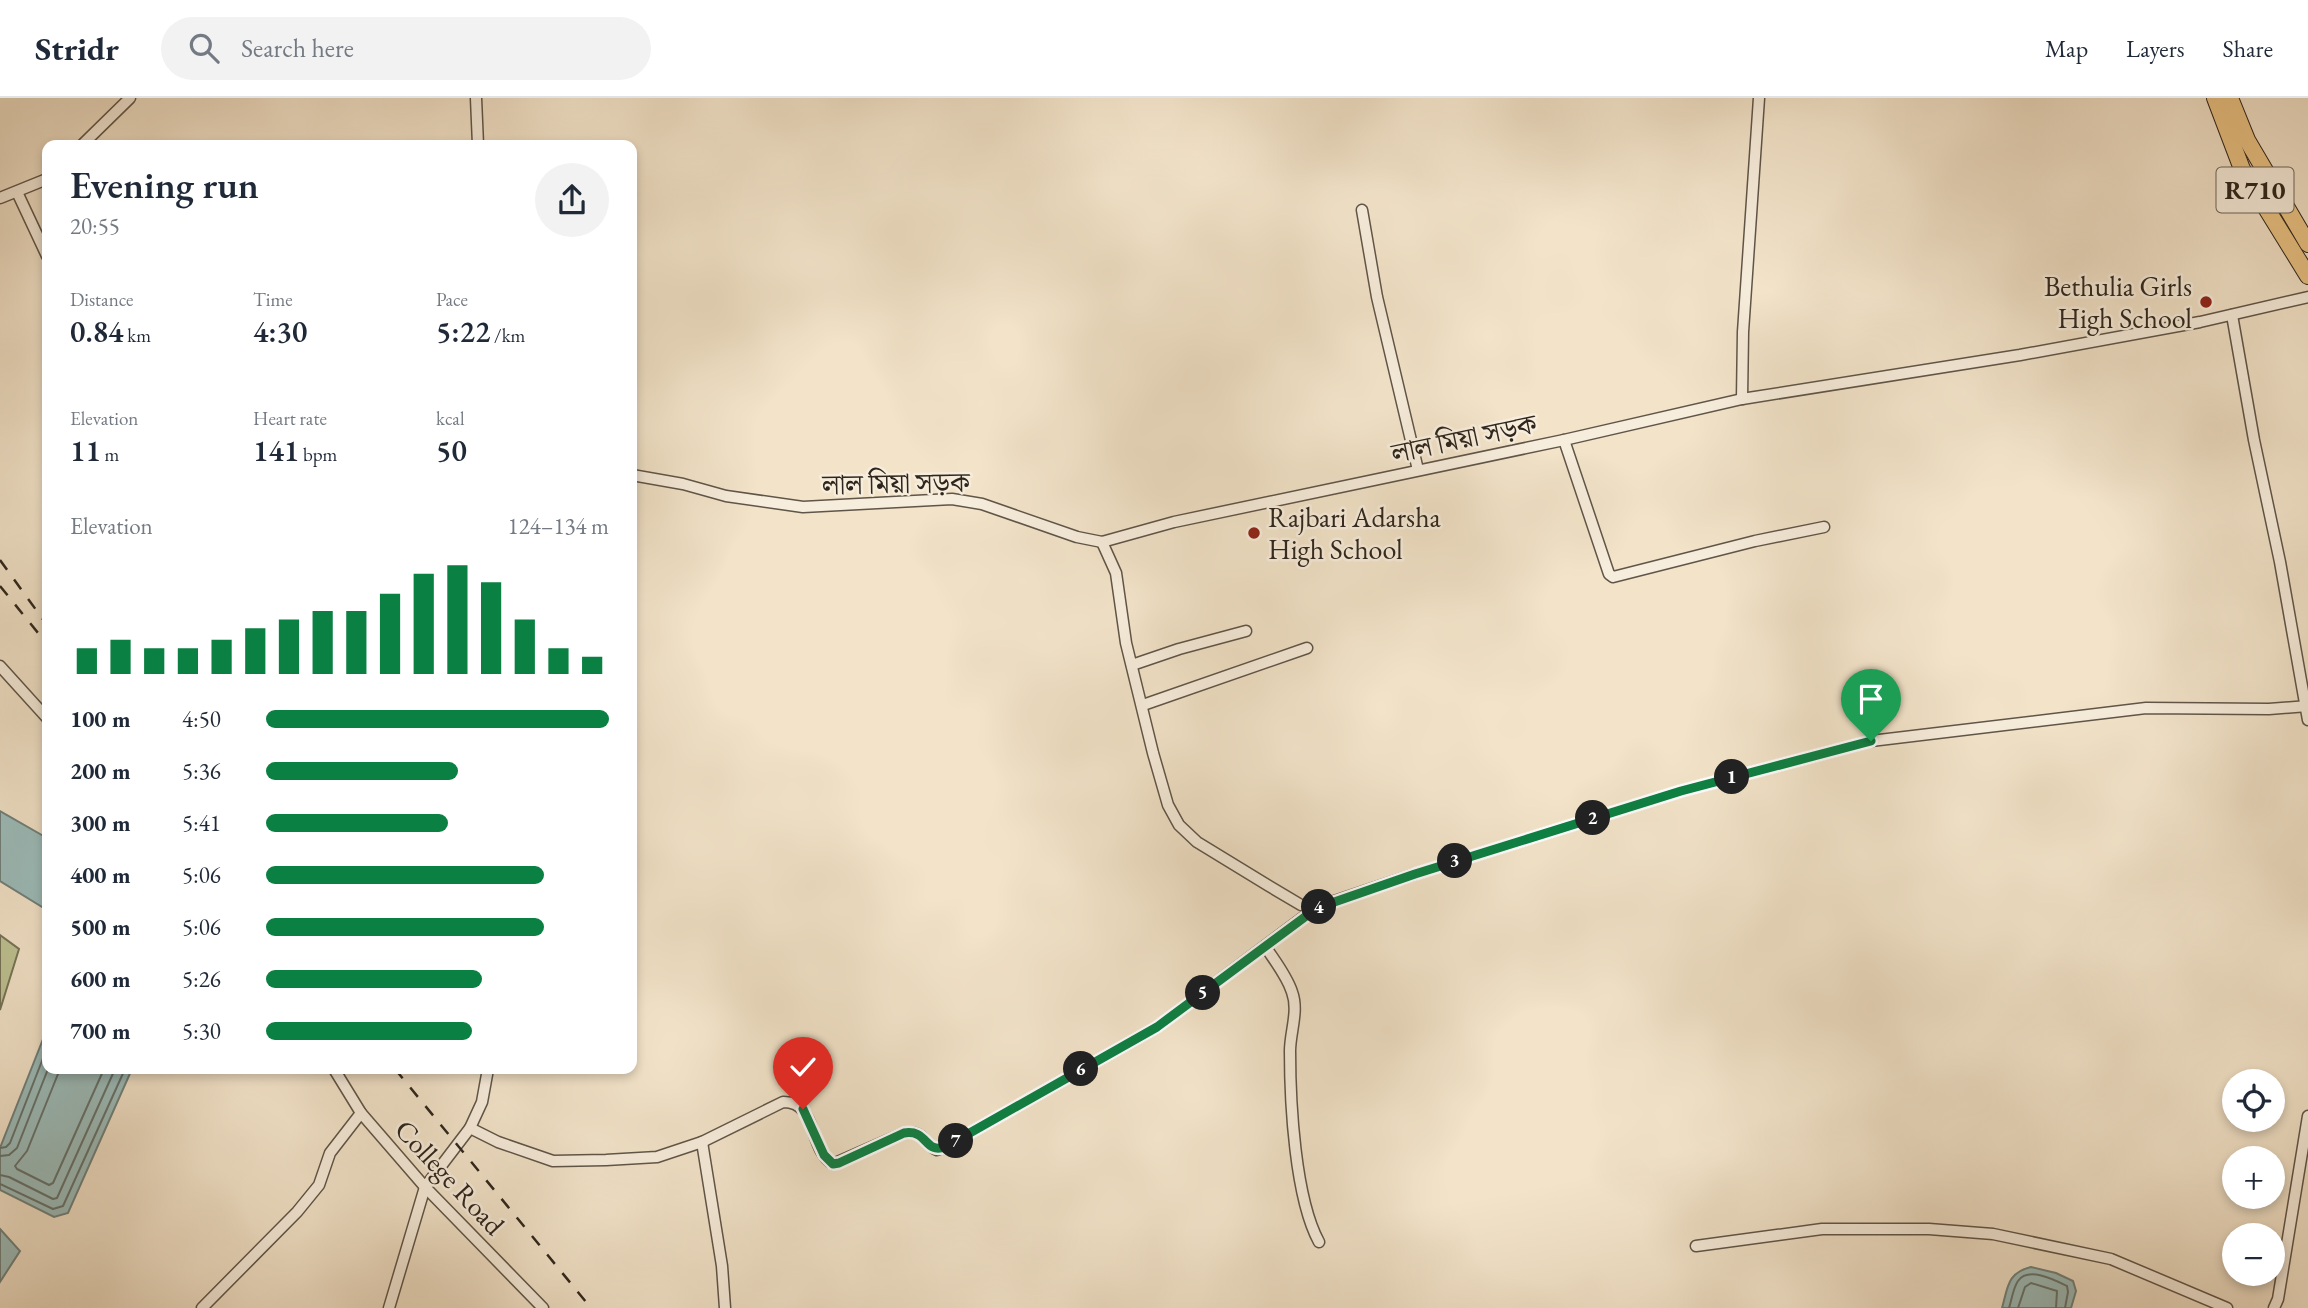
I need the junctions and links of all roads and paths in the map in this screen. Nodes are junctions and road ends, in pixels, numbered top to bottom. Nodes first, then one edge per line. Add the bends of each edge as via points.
1 (130, 98) edge
2 (476, 98) edge
3 (1759, 98) edge
4 (2215, 98) edge
5 (2230, 98) edge
6 (87, 140) edge
7 (478, 140) edge
8 (42, 181) edge
9 (17, 192) junction
10 (0, 198) edge
11 (1362, 210) dead end
12 (2308, 244) edge
13 (42, 245) edge
14 (2308, 275) edge
15 (2308, 297) edge
16 (2232, 315) junction
17 (1742, 399) junction
18 (1564, 440) junction
19 (1418, 470) junction
20 (637, 476) edge
21 (1824, 527) dead end
22 (1102, 542) junction
23 (1246, 631) dead end
24 (1307, 648) dead end
25 (1132, 665) junction
26 (0, 666) edge
27 (1143, 705) junction
28 (2307, 707) edge
29 (42, 712) edge
30 (2308, 720) edge
31 (1317, 908) junction
32 (1265, 946) junction
33 (337, 1074) edge
34 (487, 1074) edge
35 (361, 1113) junction
36 (2308, 1116) edge
37 (470, 1128) junction
38 (702, 1142) junction
39 (425, 1187) junction
40 (1320, 1242) dead end
41 (1696, 1246) dead end
42 (202, 1308) edge
43 (389, 1308) edge
44 (543, 1308) edge
45 (725, 1308) edge
46 (2227, 1308) edge
47 (2274, 1308) edge

1 - 6 street
2 - 7 street
3 - 17 street
4 - 14 main road, R710 via 2242,169
5 - 12 main road, R710 via 2247,139
8 - 9 street
9 - 10 street
9 - 13 street
11 - 19 street via 1377,297
15 - 16 street, লাল মিয়া সড়ক
16 - 17 street, লাল মিয়া সড়ক via 2020,355
16 - 28 street
17 - 18 street, লাল মিয়া সড়ক
18 - 19 street, লাল মিয়া সড়ক
18 - 21 street via 1613,577
19 - 22 street, লাল মিয়া সড়ক via 1174,522
20 - 22 street, লাল মিয়া সড়ক via 803,507 952,499
22 - 25 street via 1116,573
23 - 25 street
24 - 27 street
25 - 27 street
26 - 29 street
27 - 31 street via 1168,805 1179,825 1269,887 1301,905
28 - 30 street
28 - 31 street via 2146,708 1871,741 1681,791
31 - 32 street
32 - 38 street via 1157,1027 937,1150 919,1133 904,1133 833,1164 824,1155 803,1109 792,1102 783,1102
32 - 40 street via 1292,993 1290,1076 1296,1145 1310,1225
33 - 35 street, College Road
34 - 37 street via 482,1102
35 - 39 street, College Road
35 - 42 street via 330,1153 319,1185 297,1212
36 - 47 street
37 - 38 street via 553,1161 657,1157
37 - 39 street
38 - 45 street
39 - 43 street
39 - 44 street, College Road
41 - 46 street via 1822,1229 1993,1234 2111,1259

